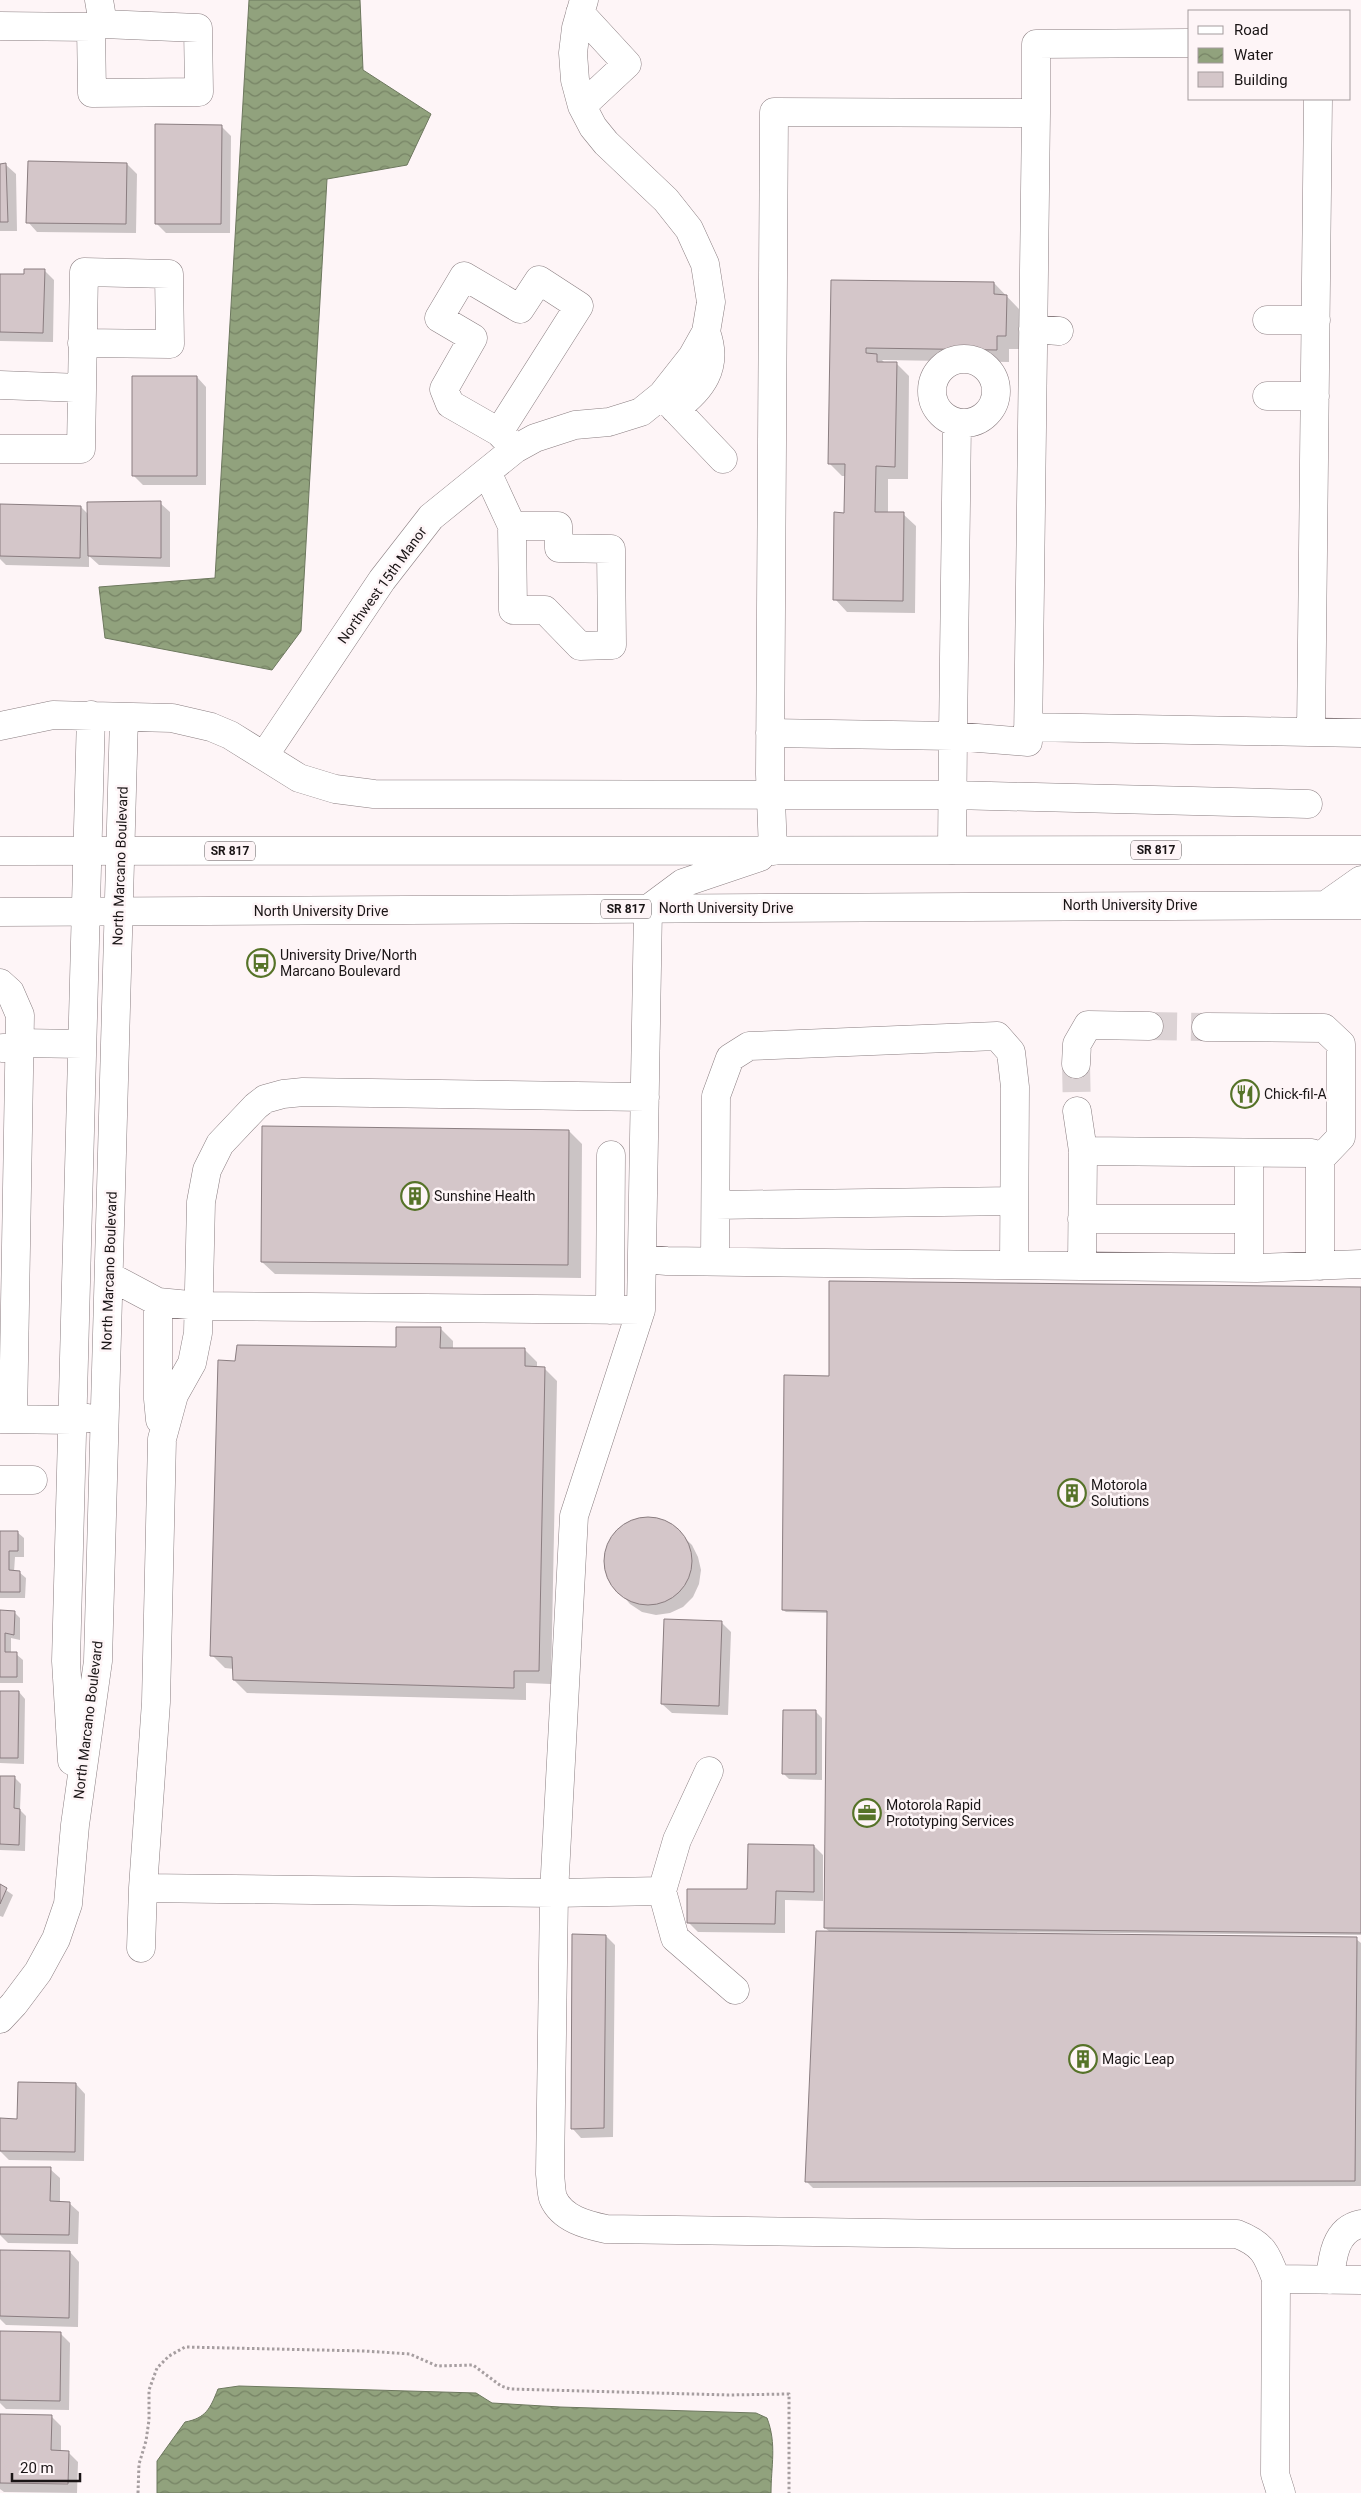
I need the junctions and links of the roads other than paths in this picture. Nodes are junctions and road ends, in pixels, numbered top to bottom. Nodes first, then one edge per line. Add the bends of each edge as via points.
1 (580, 4) edge
2 (98, 17) edge
3 (0, 26) edge
4 (1188, 43) edge
5 (1318, 100) edge
6 (582, 106) junction
7 (1036, 113) junction
8 (1267, 320) dead end
9 (1316, 320) junction
10 (82, 343) dead end
11 (0, 385) edge
12 (81, 388) junction
13 (1267, 396) dead end
14 (1315, 396) junction
15 (669, 402) junction
16 (957, 423) dead end
17 (507, 441) junction
18 (0, 448) edge
19 (723, 460) dead end
20 (487, 472) junction
21 (512, 526) junction
22 (91, 715) junction
23 (124, 716) junction
24 (0, 726) edge
25 (1028, 726) junction
26 (1311, 732) junction
27 (770, 733) junction
28 (1361, 733) edge
29 (953, 736) junction
30 (264, 756) junction
31 (771, 795) junction
32 (953, 795) junction
33 (1308, 804) dead end
34 (952, 850) junction
35 (1361, 850) edge
36 (0, 851) edge
37 (88, 851) junction
38 (121, 851) junction
39 (773, 851) junction
40 (1361, 880) edge
41 (1327, 904) junction
42 (1361, 905) edge
43 (648, 909) junction
44 (0, 912) edge
45 (86, 912) junction
46 (119, 912) junction
47 (0, 983) edge
48 (1149, 1026) tunnel mouth
49 (1206, 1027) tunnel mouth
50 (82, 1044) junction
51 (9, 1045) edge
52 (1076, 1064) tunnel mouth
53 (646, 1097) junction
54 (1077, 1111) tunnel mouth
55 (1083, 1151) junction
56 (1249, 1153) junction
57 (611, 1155) dead end
58 (1320, 1159) junction
59 (1014, 1201) junction
60 (716, 1205) junction
61 (1082, 1219) junction
62 (1248, 1219) junction
63 (643, 1229) junction
64 (642, 1258) junction
65 (715, 1261) junction
66 (1361, 1264) edge
67 (1014, 1265) junction
68 (1082, 1266) junction
69 (1320, 1266) junction
70 (1249, 1268) junction
71 (109, 1276) junction
72 (610, 1280) junction
73 (158, 1302) junction
74 (200, 1306) junction
75 (610, 1310) junction
76 (641, 1310) junction
77 (105, 1410) junction
78 (7, 1419) edge
79 (72, 1420) junction
80 (162, 1439) junction
81 (0, 1480) edge
82 (33, 1480) dead end
83 (710, 1771) dead end
84 (75, 1824) junction
85 (143, 1888) junction
86 (662, 1891) junction
87 (554, 1893) junction
88 (141, 1948) dead end
89 (735, 1990) dead end
90 (0, 2019) edge
91 (1361, 2224) edge
92 (1276, 2279) junction
93 (1330, 2280) junction
94 (1361, 2280) edge
95 (1281, 2493) edge

1 - 6 street, Northwest 15th Manor via 573,53 575,80
1 - 6 street via 627,64
2 - 3 street
4 - 7 street via 1036,44
5 - 9 street
6 - 15 street, Northwest 15th Manor via 606,143 666,200 688,229 705,264 711,302 706,332
7 - 25 street via 1046,330
7 - 27 street via 774,112
8 - 9 street
9 - 14 street
10 - 12 street
11 - 12 street
12 - 18 street via 81,449
13 - 14 street
14 - 26 street
15 - 17 street, Northwest 15th Manor via 609,422 575,425 535,438
15 - 19 street
16 - 29 street
17 - 17 street via 450,404 444,389 473,338 439,318 464,276 520,309 539,280 579,306
17 - 20 street, Northwest 15th Manor
20 - 21 street
20 - 30 street, Northwest 15th Manor via 431,517 382,580
21 - 21 street via 513,610 545,610 580,646 612,645 611,549 558,548 558,526
22 - 23 street
22 - 24 street via 53,715
22 - 37 street, North Marcano Boulevard
23 - 30 street via 172,718 212,727
23 - 38 street, North Marcano Boulevard
25 - 26 street
25 - 29 street via 1028,742
26 - 28 street
27 - 29 street
27 - 31 street
29 - 32 street
30 - 31 street via 299,778 335,789 374,794
31 - 32 street
31 - 39 street
32 - 33 street
32 - 34 street
34 - 35 street, SR 817
34 - 39 street, SR 817
36 - 37 street, SR 817
37 - 38 street, SR 817
37 - 45 street, North Marcano Boulevard
38 - 39 street, SR 817
38 - 46 street, North Marcano Boulevard
39 - 43 street via 743,865 683,883
40 - 41 street
41 - 42 street, North University Drive / SR 817
41 - 43 street, North University Drive / SR 817
43 - 46 street, North University Drive / SR 817
43 - 53 street
44 - 45 street, North University Drive / SR 817
45 - 46 street, North University Drive / SR 817
45 - 50 street, North Marcano Boulevard
46 - 71 street, North Marcano Boulevard
47 - 51 street via 10,992 20,1015
48 - 52 street via 1088,1025 1077,1044
49 - 58 street via 1324,1028 1341,1044 1340,1137
50 - 51 street
50 - 79 street, North Marcano Boulevard
51 - 78 street
53 - 63 street
53 - 74 street via 303,1092 265,1100 220,1144 207,1170 200,1202
54 - 55 street
55 - 56 street
55 - 61 street
56 - 58 street via 1312,1154
56 - 62 street
57 - 72 street
58 - 69 street
59 - 60 street
59 - 60 street via 1014,1078 1011,1052 997,1036 749,1046 730,1058 716,1096
59 - 67 street
60 - 65 street
61 - 62 street
61 - 68 street
62 - 70 street
63 - 64 street
63 - 72 street
64 - 65 street
64 - 76 street
65 - 67 street
66 - 69 street
67 - 68 street
68 - 70 street
69 - 70 street
71 - 73 street
71 - 77 street, North Marcano Boulevard
72 - 75 street
73 - 74 street
73 - 80 street via 158,1399
74 - 75 street
74 - 80 street via 192,1363 174,1395
75 - 76 street
76 - 87 street via 574,1516
77 - 79 street via 92,1417
77 - 84 street, North Marcano Boulevard via 98,1661
78 - 79 street
79 - 84 street, North Marcano Boulevard via 66,1661
80 - 85 street via 156,1702
81 - 82 street
83 - 86 street via 677,1840
84 - 90 street, North Marcano Boulevard via 68,1904 56,1939 38,1972
85 - 87 street
85 - 88 street
86 - 87 street
86 - 89 street via 674,1938
87 - 92 street via 550,2174 554,2199 566,2215 585,2225 606,2229 1237,2234 1254,2241 1267,2255
91 - 93 street via 1342,2235 1336,2245
92 - 93 street
92 - 95 street via 1274,2474
93 - 94 street

